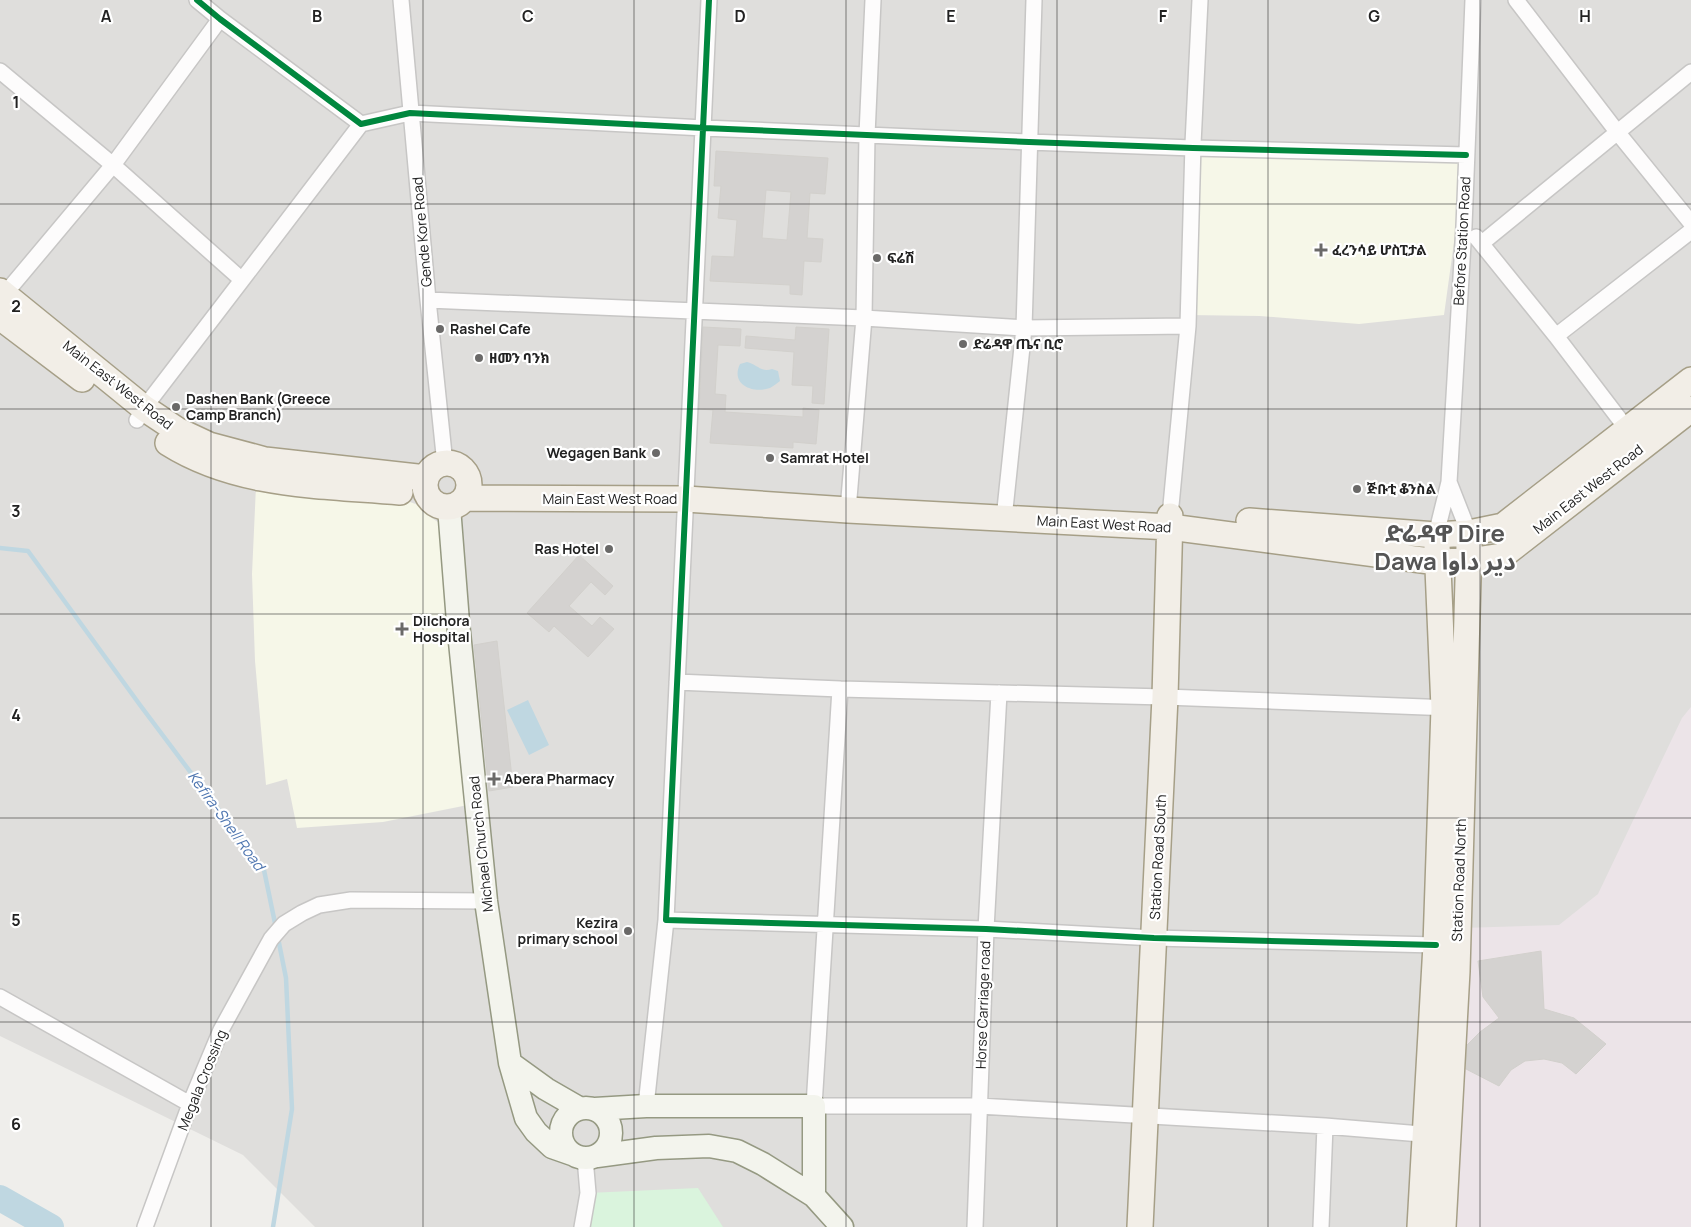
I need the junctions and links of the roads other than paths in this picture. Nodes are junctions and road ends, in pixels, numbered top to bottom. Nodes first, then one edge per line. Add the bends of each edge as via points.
1 (197, 0) edge
2 (401, 0) edge
3 (709, 0) edge
4 (873, 0) edge
5 (1034, 0) edge
6 (1200, 0) edge
7 (1473, 0) edge
8 (1516, 0) edge
9 (220, 19) junction
10 (0, 71) edge
11 (1691, 72) edge
12 (410, 113) junction
13 (361, 124) junction
14 (704, 128) junction
15 (1618, 133) junction
16 (867, 136) junction
17 (1029, 142) junction
18 (1192, 148) junction
19 (1466, 155) junction
20 (113, 165) junction
21 (1690, 223) edge
22 (1464, 226) junction
23 (1482, 243) junction
24 (242, 280) junction
25 (428, 300) junction
26 (1, 301) edge
27 (694, 312) junction
28 (864, 318) junction
29 (1188, 326) junction
30 (1024, 328) junction
31 (1556, 336) junction
32 (1691, 380) edge
33 (1691, 409) edge
34 (140, 414) junction
35 (1627, 429) junction
36 (433, 479) junction
37 (1449, 482) junction
38 (686, 494) junction
39 (461, 495) junction
40 (848, 505) junction
41 (1005, 509) junction
42 (1170, 521) junction
43 (1469, 533) junction
44 (1436, 535) junction
45 (1469, 561) junction
46 (1437, 562) junction
47 (677, 682) junction
48 (840, 689) junction
49 (999, 693) junction
50 (1166, 697) junction
51 (1454, 709) junction
52 (486, 901) junction
53 (666, 920) junction
54 (824, 924) junction
55 (986, 929) junction
56 (1154, 938) junction
57 (1436, 945) junction
58 (0, 997) edge
59 (510, 1063) junction
60 (190, 1104) junction
61 (646, 1106) junction
62 (814, 1106) junction
63 (979, 1106) junction
64 (587, 1109) junction
65 (1146, 1116) junction
66 (1325, 1126) junction
67 (1436, 1135) junction
68 (585, 1156) junction
69 (814, 1196) junction
70 (145, 1227) edge
71 (582, 1227) edge
72 (842, 1227) edge
73 (974, 1227) edge
74 (1140, 1227) edge
75 (1321, 1227) edge
76 (1420, 1227) edge
77 (1443, 1227) edge

1 - 9 street
2 - 12 street, Gende Kore Road
3 - 14 street
4 - 16 street
5 - 17 street
6 - 18 street
7 - 19 street, Before Station Road
8 - 15 street
9 - 13 street
9 - 20 street
10 - 20 street
11 - 15 street
12 - 13 street
12 - 14 street
12 - 25 street, Gende Kore Road
13 - 24 street
14 - 16 street
14 - 27 street
15 - 21 street
15 - 23 street
16 - 17 street
16 - 28 street
17 - 18 street
17 - 30 street
18 - 19 street
18 - 29 street
19 - 22 street, Before Station Road
20 - 24 street
20 - 26 street
21 - 31 street
22 - 23 street
22 - 37 street, Before Station Road
23 - 31 street
24 - 34 street
25 - 27 street
25 - 36 street, Gende Kore Road
26 - 34 main road, Main East West Road
27 - 28 street
27 - 38 street
28 - 30 street
28 - 40 street
29 - 30 street
29 - 42 street
30 - 41 street
31 - 35 street
32 - 35 main road, Main East West Road
33 - 45 main road, Main East West Road via 1502,556
34 - 36 main road, Main East West Road via 192,438 241,455 351,478
35 - 43 main road, Main East West Road via 1503,526
36 - 39 main road via 436,504
36 - 39 main road via 457,466 462,470
37 - 43 street, Before Station Road
37 - 44 street, Before Station Road
38 - 39 main road, Main East West Road
38 - 40 main road, Main East West Road
38 - 47 street
39 - 52 main road, Michael Church Road via 458,622
40 - 41 main road, Main East West Road
40 - 42 main road, Main East West Road
41 - 42 main road, Main East West Road
42 - 44 main road, Main East West Road
42 - 46 main road, Main East West Road
42 - 50 main road, Station Road South
43 - 44 main road, Main East West Road
43 - 45 main road, Station Road North
44 - 46 main road, Station Road North
45 - 46 main road, Main East West Road
45 - 51 main road, Station Road North
46 - 51 main road, Station Road North
47 - 48 street
47 - 53 street
48 - 49 street
48 - 54 street
49 - 50 street
49 - 55 street, Horse Carriage road
50 - 51 street
50 - 56 main road, Station Road South
51 - 57 main road, Station Road North
51 - 67 main road, Station Road North via 1457,971
52 - 59 main road, Michael Church Road
52 - 60 street, Megala Crossing via 351,900 319,905 284,924 271,939 221,1030
53 - 54 street
53 - 61 street
54 - 55 street
54 - 62 street
55 - 56 street
55 - 63 street, Horse Carriage road
56 - 57 street
56 - 65 main road, Station Road South
57 - 67 main road, Station Road North
58 - 60 street
59 - 64 main road via 546,1089
59 - 68 main road, Michael Church Road via 526,1118 536,1132 552,1147
60 - 70 street, Megala Crossing
61 - 62 main road
61 - 64 main road
62 - 63 street
62 - 69 main road
63 - 65 street
63 - 73 street, Horse Carriage road
64 - 68 main road via 607,1118 611,1134 606,1148
64 - 68 main road via 570,1114 561,1127 565,1148
65 - 66 street
65 - 74 main road, Station Road South
66 - 67 street
66 - 75 street
67 - 76 main road, Station Road North
67 - 77 main road, Station Road North
68 - 69 main road via 709,1146 737,1151
68 - 71 street via 588,1193
69 - 72 main road

